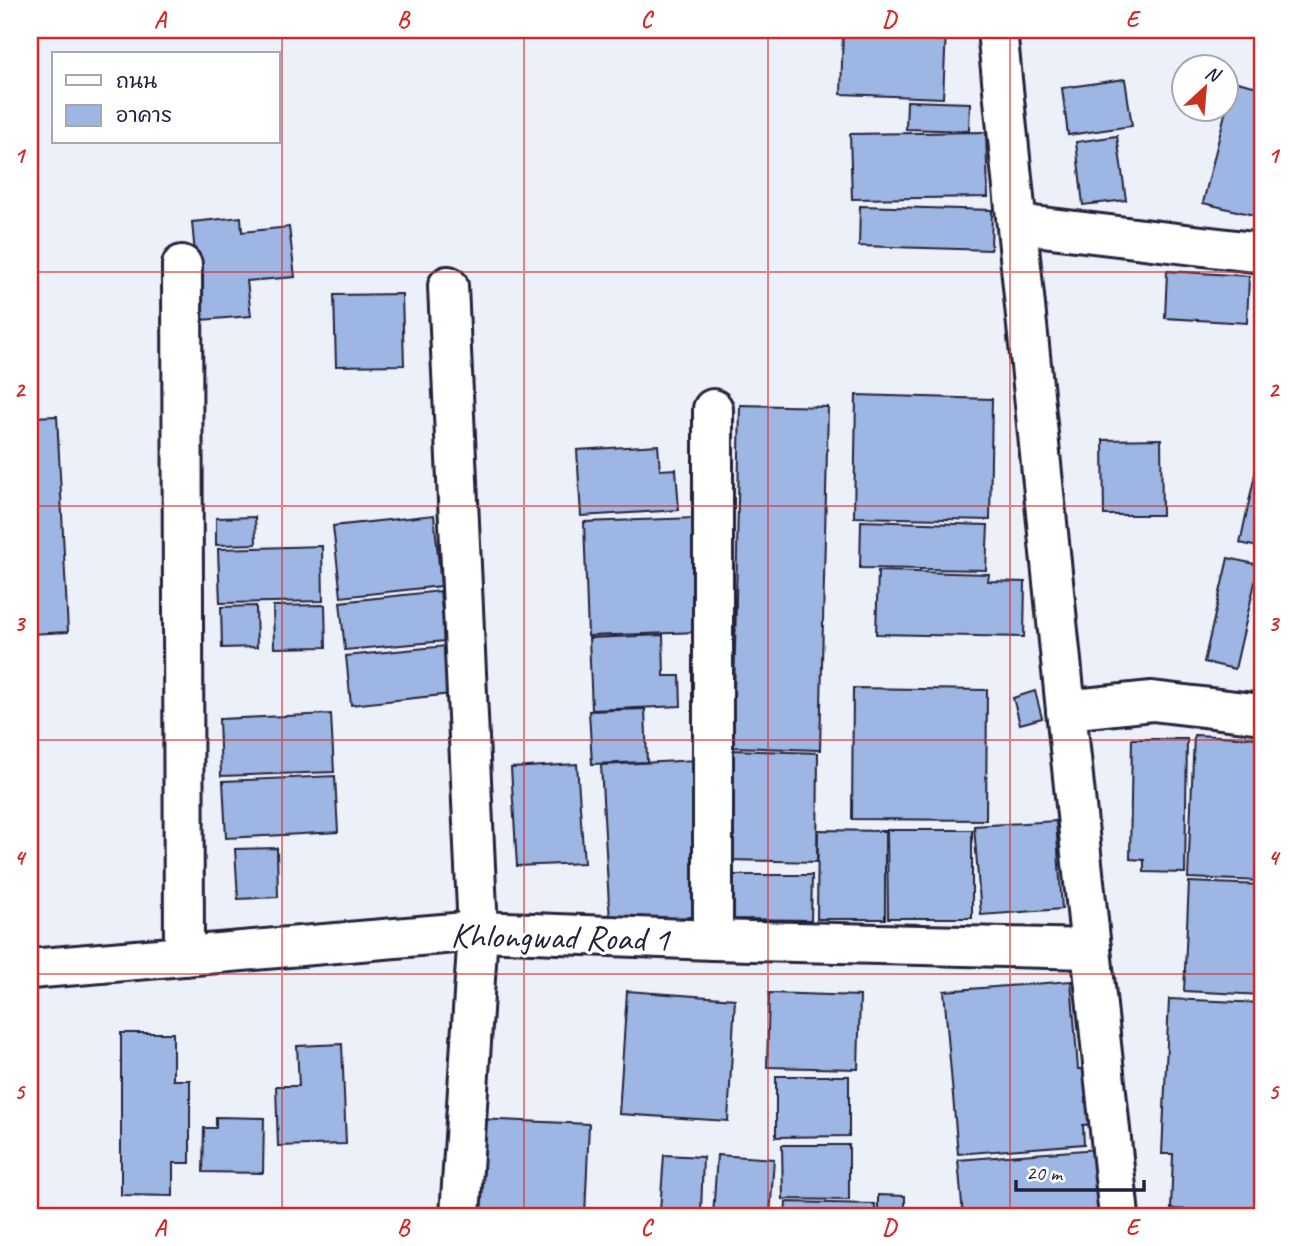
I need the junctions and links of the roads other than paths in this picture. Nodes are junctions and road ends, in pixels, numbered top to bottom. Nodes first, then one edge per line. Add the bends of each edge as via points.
1 (997, 30) edge
2 (1017, 223) junction
3 (1262, 253) edge
4 (182, 265) dead end
5 (448, 286) dead end
6 (713, 409) dead end
7 (1066, 710) junction
8 (1262, 714) edge
9 (478, 931) junction
10 (713, 940) junction
11 (1091, 948) junction
12 (184, 956) junction
13 (30, 969) edge
14 (460, 1216) edge
15 (1119, 1216) edge

1 - 2 street
2 - 3 street
2 - 7 street
4 - 12 street
5 - 9 street
6 - 10 street
7 - 8 street via 1152,701
7 - 11 street
9 - 10 street, Khlongwad Road 1
9 - 12 street, Khlongwad Road 1
9 - 14 street
10 - 11 street, Khlongwad Road 1
11 - 15 street
12 - 13 street, Khlongwad Road 1

